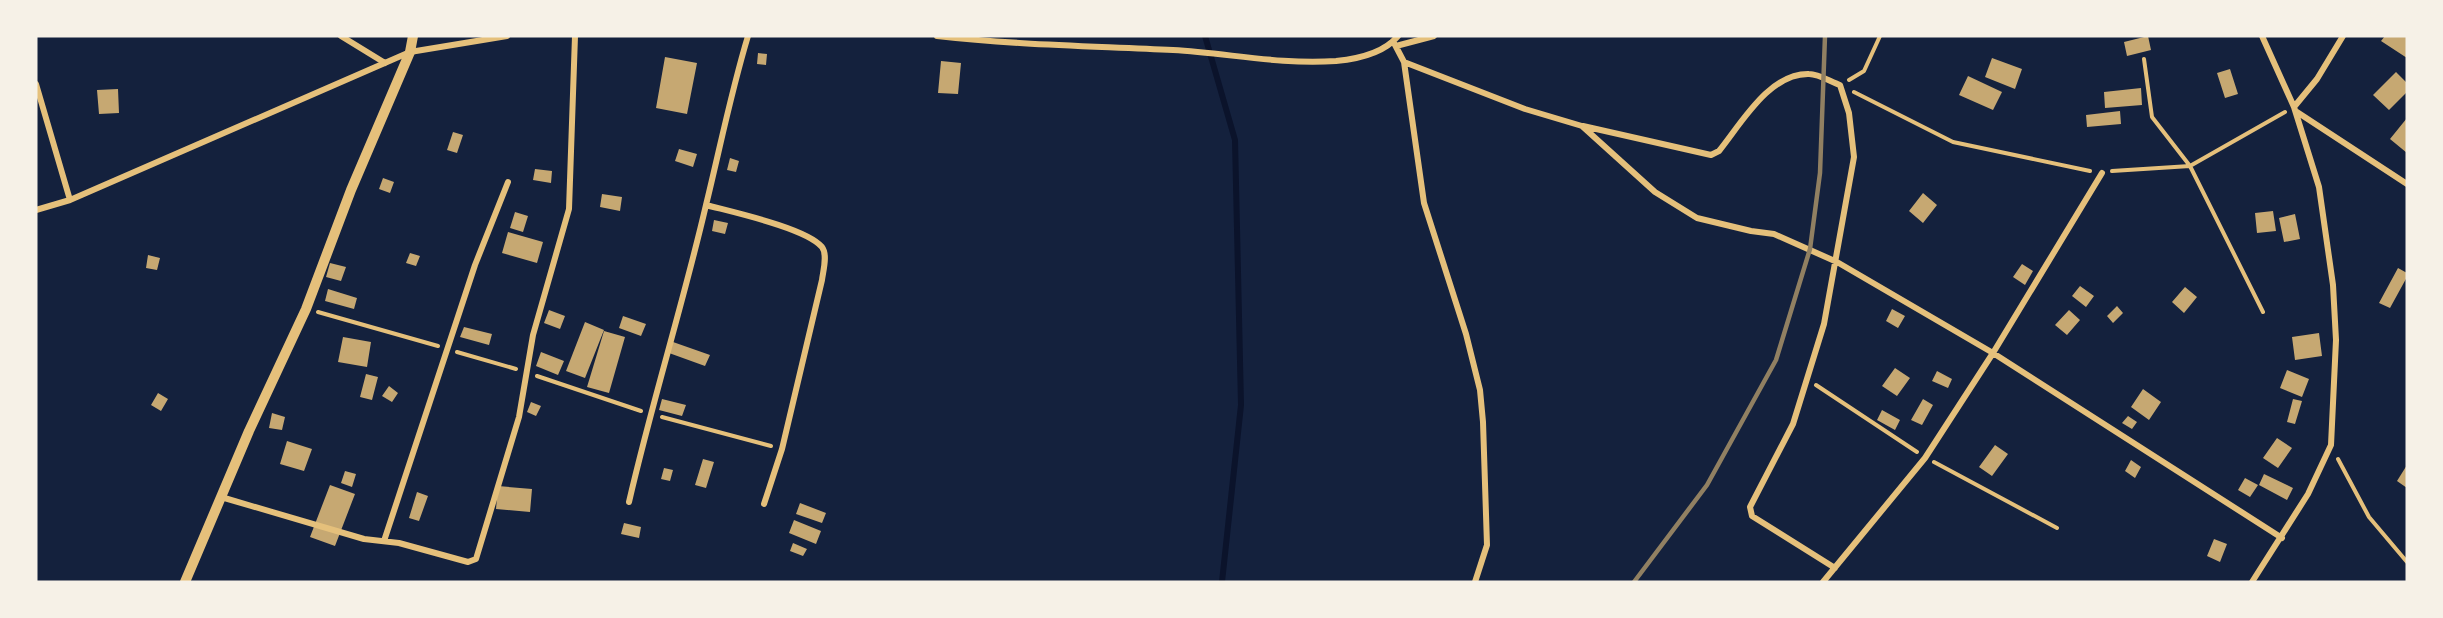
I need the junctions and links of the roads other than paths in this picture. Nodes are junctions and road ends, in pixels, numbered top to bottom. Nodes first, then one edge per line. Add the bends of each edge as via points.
1 (341, 36) edge
2 (413, 36) edge
3 (507, 36) edge
4 (575, 36) edge
5 (748, 36) edge
6 (937, 36) edge
7 (1434, 36) edge
8 (2262, 36) edge
9 (2343, 36) edge
10 (1396, 41) edge
11 (410, 52) junction
12 (1404, 62) junction
13 (385, 63) junction
14 (36, 84) edge
15 (2295, 109) junction
16 (1582, 126) junction
17 (2102, 173) road end
18 (508, 182) dead end
19 (2407, 184) edge
20 (70, 200) junction
21 (706, 205) junction
22 (36, 210) edge
23 (1837, 262) junction
24 (1993, 353) junction
25 (221, 497) junction
26 (629, 502) dead end
27 (764, 504) dead end
28 (2282, 538) junction
29 (384, 542) junction
30 (1835, 568) junction
31 (185, 582) edge
32 (1475, 582) edge
33 (1823, 582) edge
34 (2252, 582) edge

1 - 13 street
2 - 11 street
3 - 11 street
4 - 29 street via 569,209 525,371 516,428 476,559 468,562
5 - 21 street via 723,123
6 - 10 street via 1016,44 1176,50 1293,62 1347,59
7 - 10 street
8 - 15 street
9 - 15 street
10 - 12 street
11 - 13 street
11 - 25 street via 306,309
12 - 16 street via 1525,109
12 - 32 street via 1424,202 1480,390 1487,545
13 - 20 street
14 - 20 street
15 - 19 street
15 - 28 street via 2319,187 2333,285 2336,340 2331,445
16 - 23 street via 1655,192 1697,219 1774,234
16 - 23 street via 1711,155 1719,151 1754,107 1783,82 1811,74 1840,85 1849,113 1854,157
17 - 24 street
18 - 29 street via 475,265
20 - 22 street
21 - 26 street
21 - 27 street via 797,233 822,247 825,254 782,449
23 - 24 street
23 - 30 street via 1824,324 1793,424 1750,507 1752,516
24 - 28 street
24 - 30 street via 1925,458
25 - 29 street
25 - 31 street
28 - 34 street
30 - 33 street

